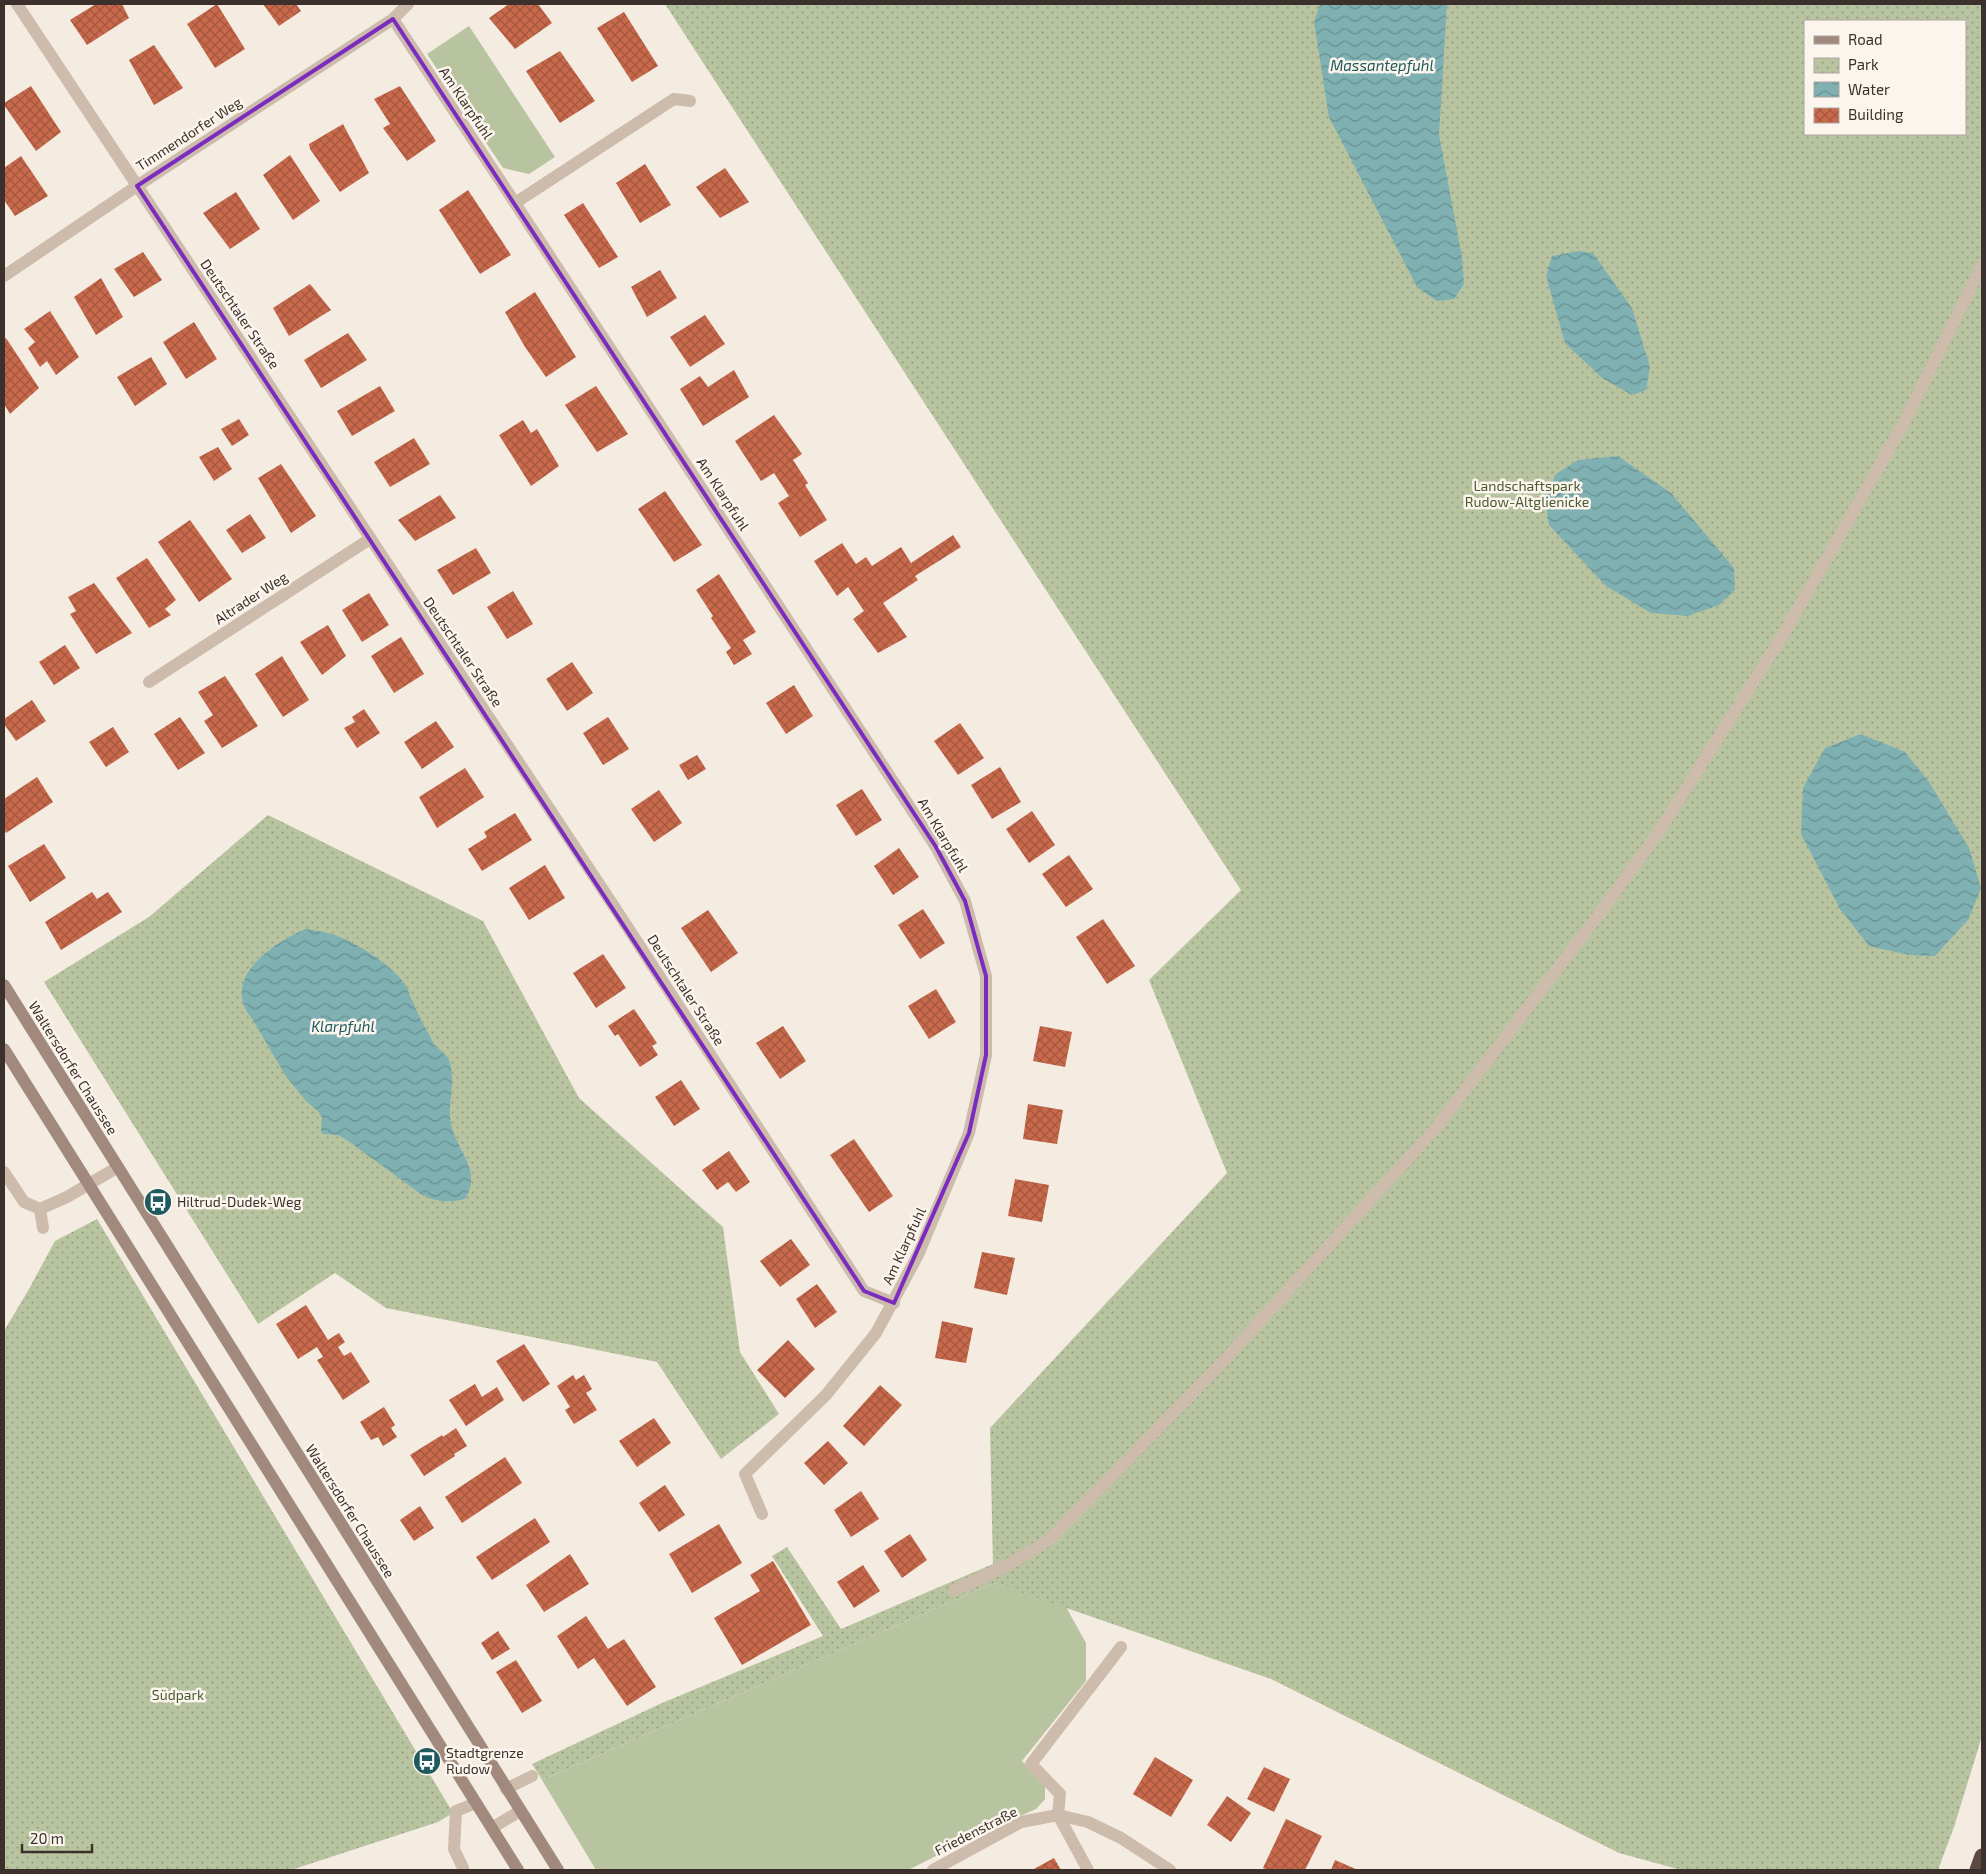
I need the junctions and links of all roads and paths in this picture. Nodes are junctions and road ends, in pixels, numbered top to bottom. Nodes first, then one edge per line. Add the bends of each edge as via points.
1 (18, 4) edge
2 (408, 4) edge
3 (392, 19) junction
4 (690, 101) dead end
5 (138, 186) junction
6 (515, 203) junction
7 (1982, 265) edge
8 (4, 276) edge
9 (370, 539) junction
10 (149, 682) dead end
11 (4, 985) edge
12 (4, 1049) edge
13 (118, 1167) junction
14 (4, 1172) edge
15 (89, 1183) junction
16 (40, 1209) junction
17 (43, 1228) dead end
18 (894, 1303) junction
19 (762, 1514) dead end
20 (954, 1590) dead end
21 (1121, 1647) dead end
22 (532, 1776) dead end
23 (506, 1789) junction
24 (476, 1803) junction
25 (520, 1811) junction
26 (1058, 1816) junction
27 (492, 1828) junction
28 (1982, 1856) edge
29 (463, 1868) dead end
30 (518, 1870) edge
31 (558, 1870) edge
32 (932, 1870) edge
33 (1088, 1870) edge
34 (1170, 1870) edge
35 (1977, 1870) edge

1 - 5 street, Deutschtaler Straße
2 - 3 street, Timmendorfer Weg
3 - 5 street, Timmendorfer Weg
3 - 6 street, Am Klarpfuhl
4 - 6 street via 674,99
5 - 8 street, Timmendorfer Weg
5 - 9 street, Deutschtaler Straße
6 - 18 street, Am Klarpfuhl via 936,847 965,901 986,976 986,1055 969,1133 918,1256
7 - 20 street via 1904,423 1868,487 1783,635 1660,830 1436,1128 1220,1365 1052,1537 1032,1552
9 - 10 street, Altrader Weg
9 - 18 street, Deutschtaler Straße via 864,1291
11 - 13 main road, Waltersdorfer Chaussee
12 - 15 main road
13 - 15 street
13 - 23 main road, Waltersdorfer Chaussee
14 - 16 street via 24,1202
15 - 16 street
15 - 24 main road
16 - 17 street
18 - 19 street, Am Klarpfuhl via 876,1333 826,1395 745,1474
21 - 26 street via 1031,1764 1060,1794
22 - 23 street
23 - 25 main road, Waltersdorfer Chaussee
24 - 27 main road
24 - 29 street via 456,1811 454,1849
25 - 27 street
25 - 31 main road, Waltersdorfer Chaussee
26 - 32 street, Friedenstraße via 1021,1822
26 - 33 street
26 - 34 street, Friedenstraße via 1088,1822 1121,1838
27 - 30 main road
28 - 35 highway

